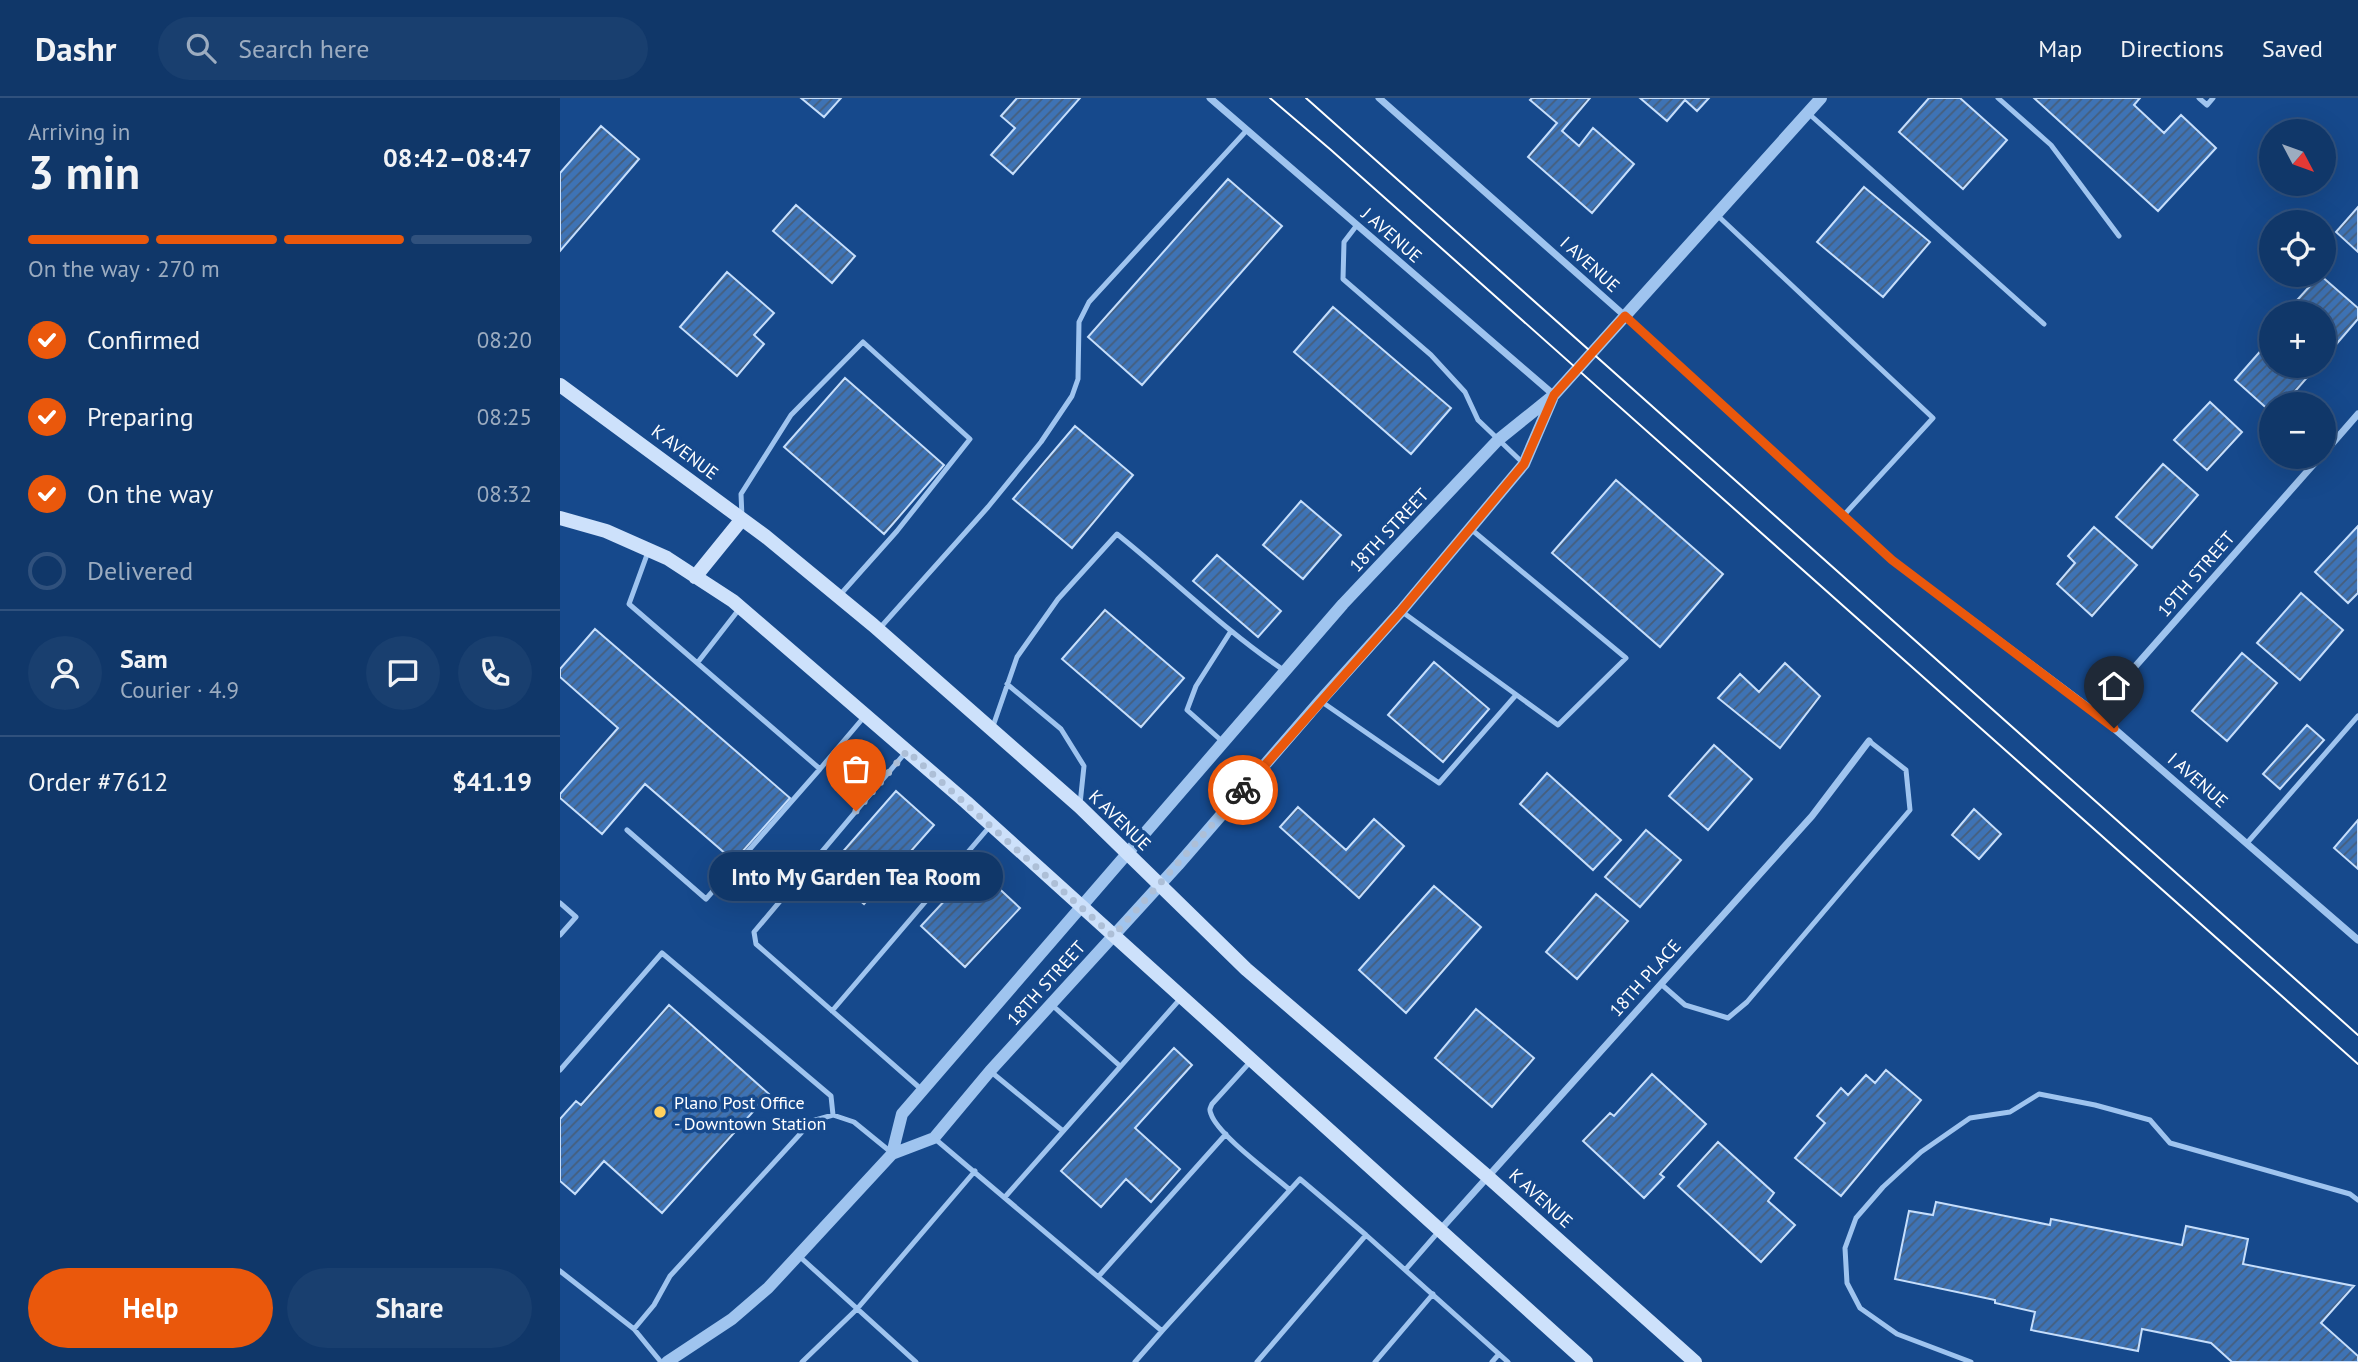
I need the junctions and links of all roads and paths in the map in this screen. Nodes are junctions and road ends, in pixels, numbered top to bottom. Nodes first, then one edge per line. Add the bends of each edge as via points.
1 (1210, 98) edge
2 (1379, 98) edge
3 (1821, 98) edge
4 (1997, 98) edge
5 (2199, 98) edge
6 (2213, 98) edge
7 (1808, 113) junction
8 (1247, 130) junction
9 (1717, 215) junction
10 (1357, 225) junction
11 (2119, 236) dead end
12 (1625, 316) junction
13 (2044, 324) dead end
14 (560, 385) edge
15 (1554, 395) junction
16 (2358, 414) edge
17 (2336, 439) edge
18 (1498, 440) junction
19 (1524, 464) junction
20 (2309, 469) edge
21 (1843, 516) junction
22 (560, 518) edge
23 (742, 519) junction
24 (1469, 528) junction
25 (649, 550) junction
26 (695, 577) junction
27 (839, 596) junction
28 (740, 608) junction
29 (1401, 611) junction
30 (879, 630) junction
31 (1231, 631) junction
32 (698, 662) junction
33 (1286, 671) junction
34 (1007, 684) junction
35 (1516, 695) junction
36 (1320, 701) junction
37 (2095, 712) junction
38 (866, 715) junction
39 (2358, 716) edge
40 (992, 729) junction
41 (1869, 741) joint
42 (1223, 742) junction
43 (907, 751) junction
44 (820, 769) junction
45 (1080, 807) junction
46 (991, 825) junction
47 (627, 830) dead end
48 (2247, 844) junction
49 (1127, 853) junction
50 (1160, 885) junction
51 (560, 903) edge
52 (1081, 906) junction
53 (560, 935) edge
54 (1113, 936) junction
55 (2358, 940) edge
56 (1661, 984) junction
57 (1181, 998) junction
58 (1051, 1004) junction
59 (832, 1011) junction
60 (1251, 1061) junction
61 (1120, 1066) junction
62 (560, 1070) edge
63 (990, 1071) junction
64 (922, 1091) junction
65 (833, 1115) junction
66 (1063, 1131) junction
67 (1226, 1135) junction
68 (934, 1138) junction
69 (892, 1154) junction
70 (975, 1171) junction
71 (1487, 1176) junction
72 (1290, 1190) junction
73 (1005, 1197) junction
74 (2358, 1200) edge
75 (1440, 1230) junction
76 (1366, 1235) junction
77 (799, 1256) junction
78 (1406, 1269) junction
79 (560, 1270) edge
80 (1098, 1277) junction
81 (1433, 1294) junction
82 (857, 1309) junction
83 (634, 1329) junction
84 (1162, 1331) junction
85 (1499, 1354) junction
86 (661, 1362) edge
87 (667, 1362) edge
88 (802, 1362) edge
89 (916, 1362) edge
90 (1135, 1362) edge
91 (1257, 1362) edge
92 (1375, 1362) edge
93 (1492, 1362) edge
94 (1508, 1362) edge
95 (1586, 1362) edge
96 (1695, 1362) edge
97 (1971, 1362) edge

1 - 8 street, J AVENUE
2 - 12 street, I AVENUE
3 - 7 street, 18TH STREET
4 - 11 lane via 2051,145
5 - 6 lane via 2207,105
7 - 9 street, 18TH STREET
7 - 13 lane
8 - 10 street, J AVENUE
8 - 30 lane via 1089,302 1079,322 1078,379 1072,396 988,507
9 - 12 street, 18TH STREET
9 - 21 lane via 1933,418
10 - 15 street, J AVENUE
10 - 18 lane via 1344,242 1343,279 1432,355 1465,392 1478,420
12 - 15 street, 18TH STREET
12 - 21 street, I AVENUE
14 - 23 main road, K AVENUE
15 - 18 street, 18TH STREET
15 - 19 street, 18TH STREET
16 - 17 street
18 - 19 lane
18 - 33 street, 18TH STREET
19 - 24 street, 18TH STREET
20 - 37 street, 19TH STREET
21 - 37 street, I AVENUE via 1892,560
22 - 25 main road
23 - 26 main road
23 - 27 main road, K AVENUE
23 - 27 lane via 741,494 791,415 863,342 970,439
24 - 29 street, 18TH STREET
24 - 35 lane via 1626,657 1558,725
25 - 26 main road
25 - 32 lane via 629,604
26 - 28 main road
27 - 30 main road, K AVENUE
28 - 32 lane
28 - 38 main road
29 - 35 lane
29 - 36 street, 18TH STREET
30 - 40 main road, K AVENUE
31 - 33 lane
31 - 34 lane via 1117,534 1058,599 1017,657
31 - 42 lane via 1196,686 1187,710
32 - 44 lane
33 - 42 street, 18TH STREET
34 - 40 lane
34 - 45 lane via 1060,729 1084,766
35 - 36 lane via 1439,783
36 - 50 street, 18TH STREET
37 - 48 street, I AVENUE
38 - 43 main road
38 - 44 lane
39 - 48 lane
40 - 45 main road, K AVENUE
41 - 56 street, 18TH PLACE via 1812,816
41 - 56 lane via 1906,771 1910,810 1756,991 1728,1018 1685,1004
42 - 49 street, 18TH STREET
43 - 46 main road
43 - 59 lane via 754,932 756,944
44 - 47 lane via 706,899
45 - 49 main road, K AVENUE
46 - 52 main road
46 - 59 lane
48 - 55 street, I AVENUE
49 - 50 main road, K AVENUE
49 - 52 street, 18TH STREET
50 - 54 street, 18TH STREET
50 - 71 main road, K AVENUE via 1246,969
51 - 53 lane via 576,917
52 - 54 main road
52 - 64 street, 18TH STREET
54 - 57 main road
54 - 58 street, 18TH STREET
56 - 71 street, 18TH PLACE
57 - 60 main road
57 - 61 lane
58 - 61 lane
58 - 63 street, 18TH STREET
59 - 64 lane
60 - 67 lane via 1212,1104 1212,1117
60 - 75 main road
61 - 66 lane
62 - 65 lane via 662,953 831,1096
63 - 66 lane
63 - 68 street, 18TH STREET
64 - 69 street, 18TH STREET via 902,1114
65 - 69 lane via 854,1122
65 - 83 lane via 812,1121 803,1130 670,1276
66 - 73 lane
67 - 72 lane
67 - 80 lane
68 - 69 street, 18TH STREET
68 - 70 lane
69 - 77 street, 18TH STREET
70 - 73 lane
70 - 82 lane
71 - 75 street, 18TH PLACE
71 - 96 main road, K AVENUE
72 - 76 lane via 1300,1179
72 - 84 lane
73 - 80 lane
74 - 97 lane via 2290,1175 2170,1143 2150,1120 2095,1105 2039,1094 2010,1112 1970,1118 1921,1152 1883,1187 1856,1218 1845,1248 1847,1283 1860,1308 1897,1334
75 - 78 lane
75 - 95 main road
76 - 78 lane
76 - 91 lane
77 - 82 lane
77 - 87 street, 18TH STREET via 732,1319
78 - 81 lane
79 - 83 lane
80 - 84 lane
81 - 85 lane
81 - 92 lane
82 - 88 lane
82 - 89 lane
83 - 86 lane
84 - 90 lane
85 - 93 lane
85 - 94 lane

